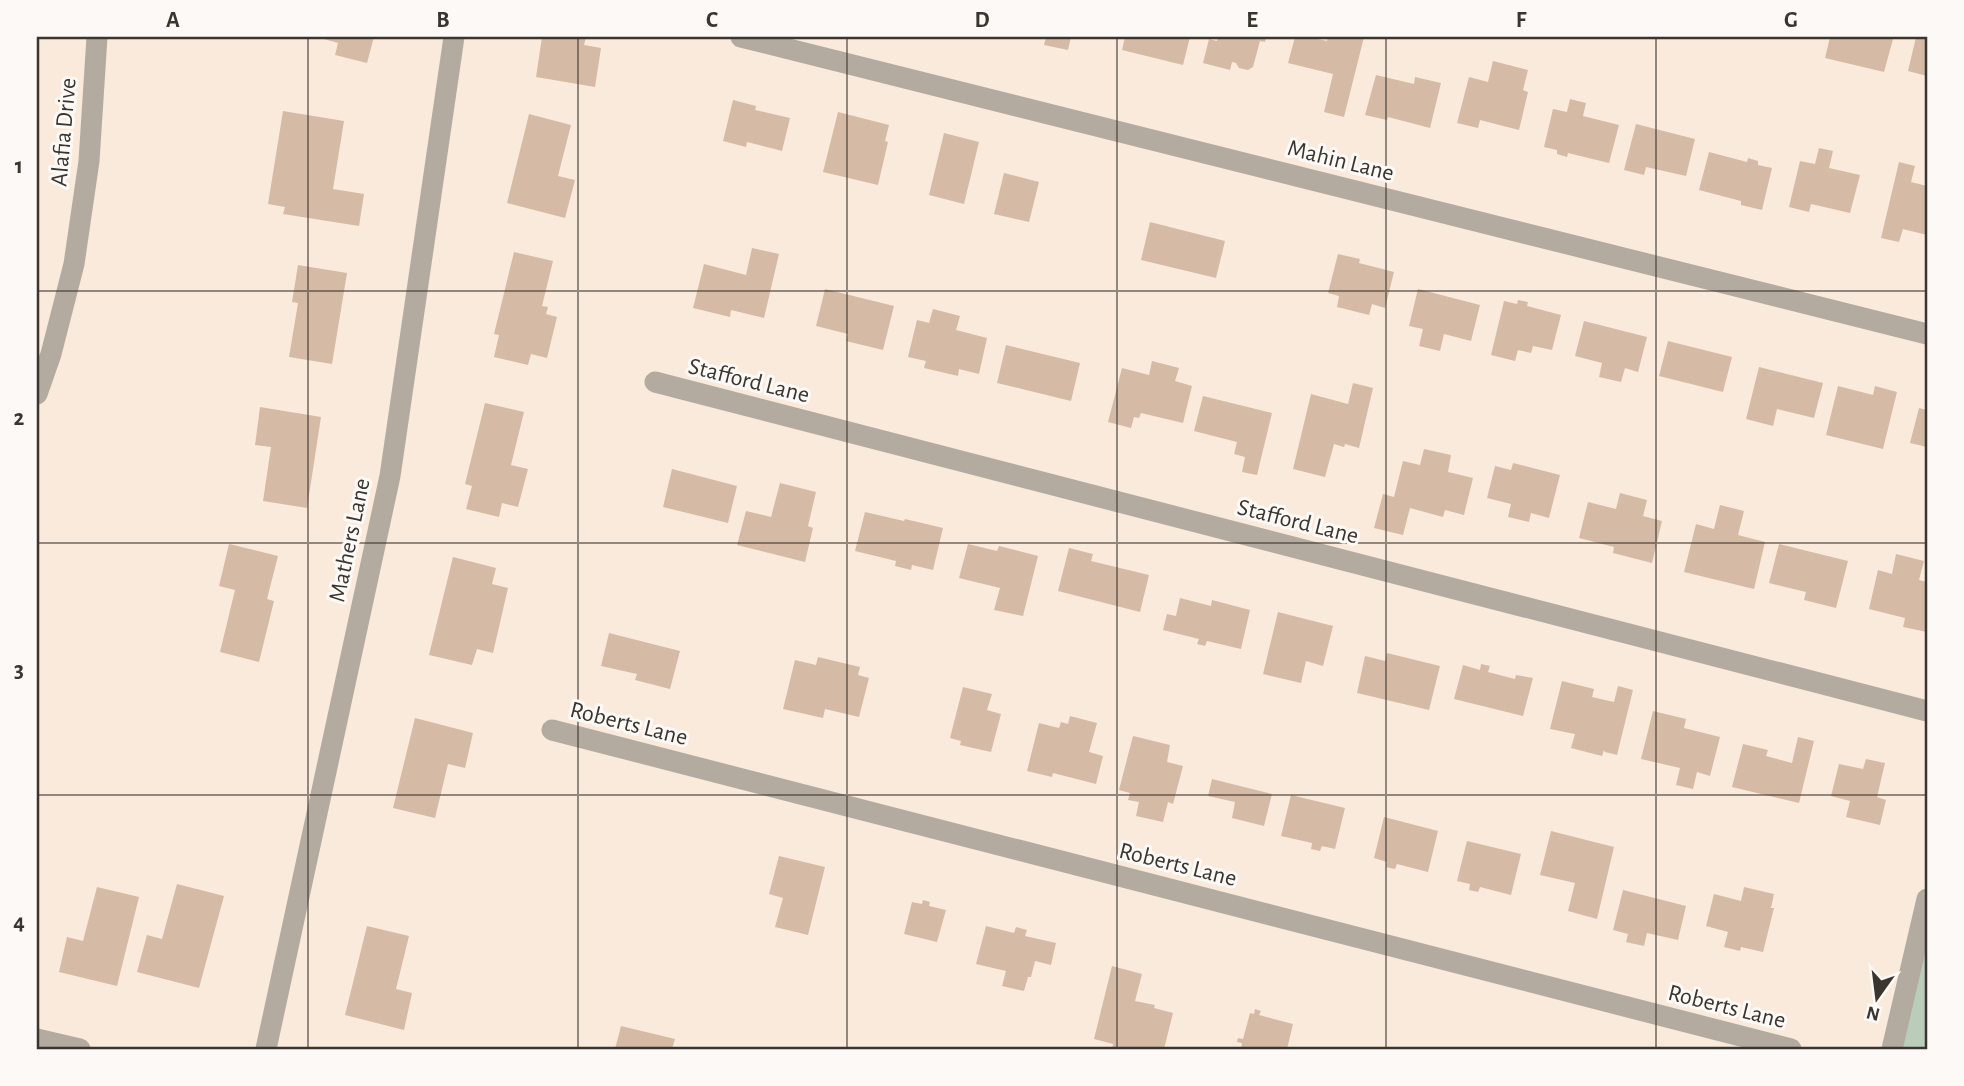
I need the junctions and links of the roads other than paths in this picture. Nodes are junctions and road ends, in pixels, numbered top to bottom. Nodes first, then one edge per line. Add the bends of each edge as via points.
1 (97, 37) edge
2 (454, 37) edge
3 (741, 37) edge
4 (1927, 334) edge
5 (655, 382) dead end
6 (37, 394) edge
7 (1927, 711) edge
8 (552, 730) dead end
9 (1927, 899) edge
10 (37, 1039) edge
11 (1897, 1048) edge
12 (80, 1049) edge
13 (266, 1049) edge
14 (1791, 1049) edge

1 - 6 street, Alafia Drive via 89,161 74,264
2 - 13 street, Mathers Lane via 390,476
3 - 4 street, Mahin Lane
5 - 7 street, Stafford Lane
8 - 14 street, Roberts Lane
9 - 11 street
10 - 12 street

